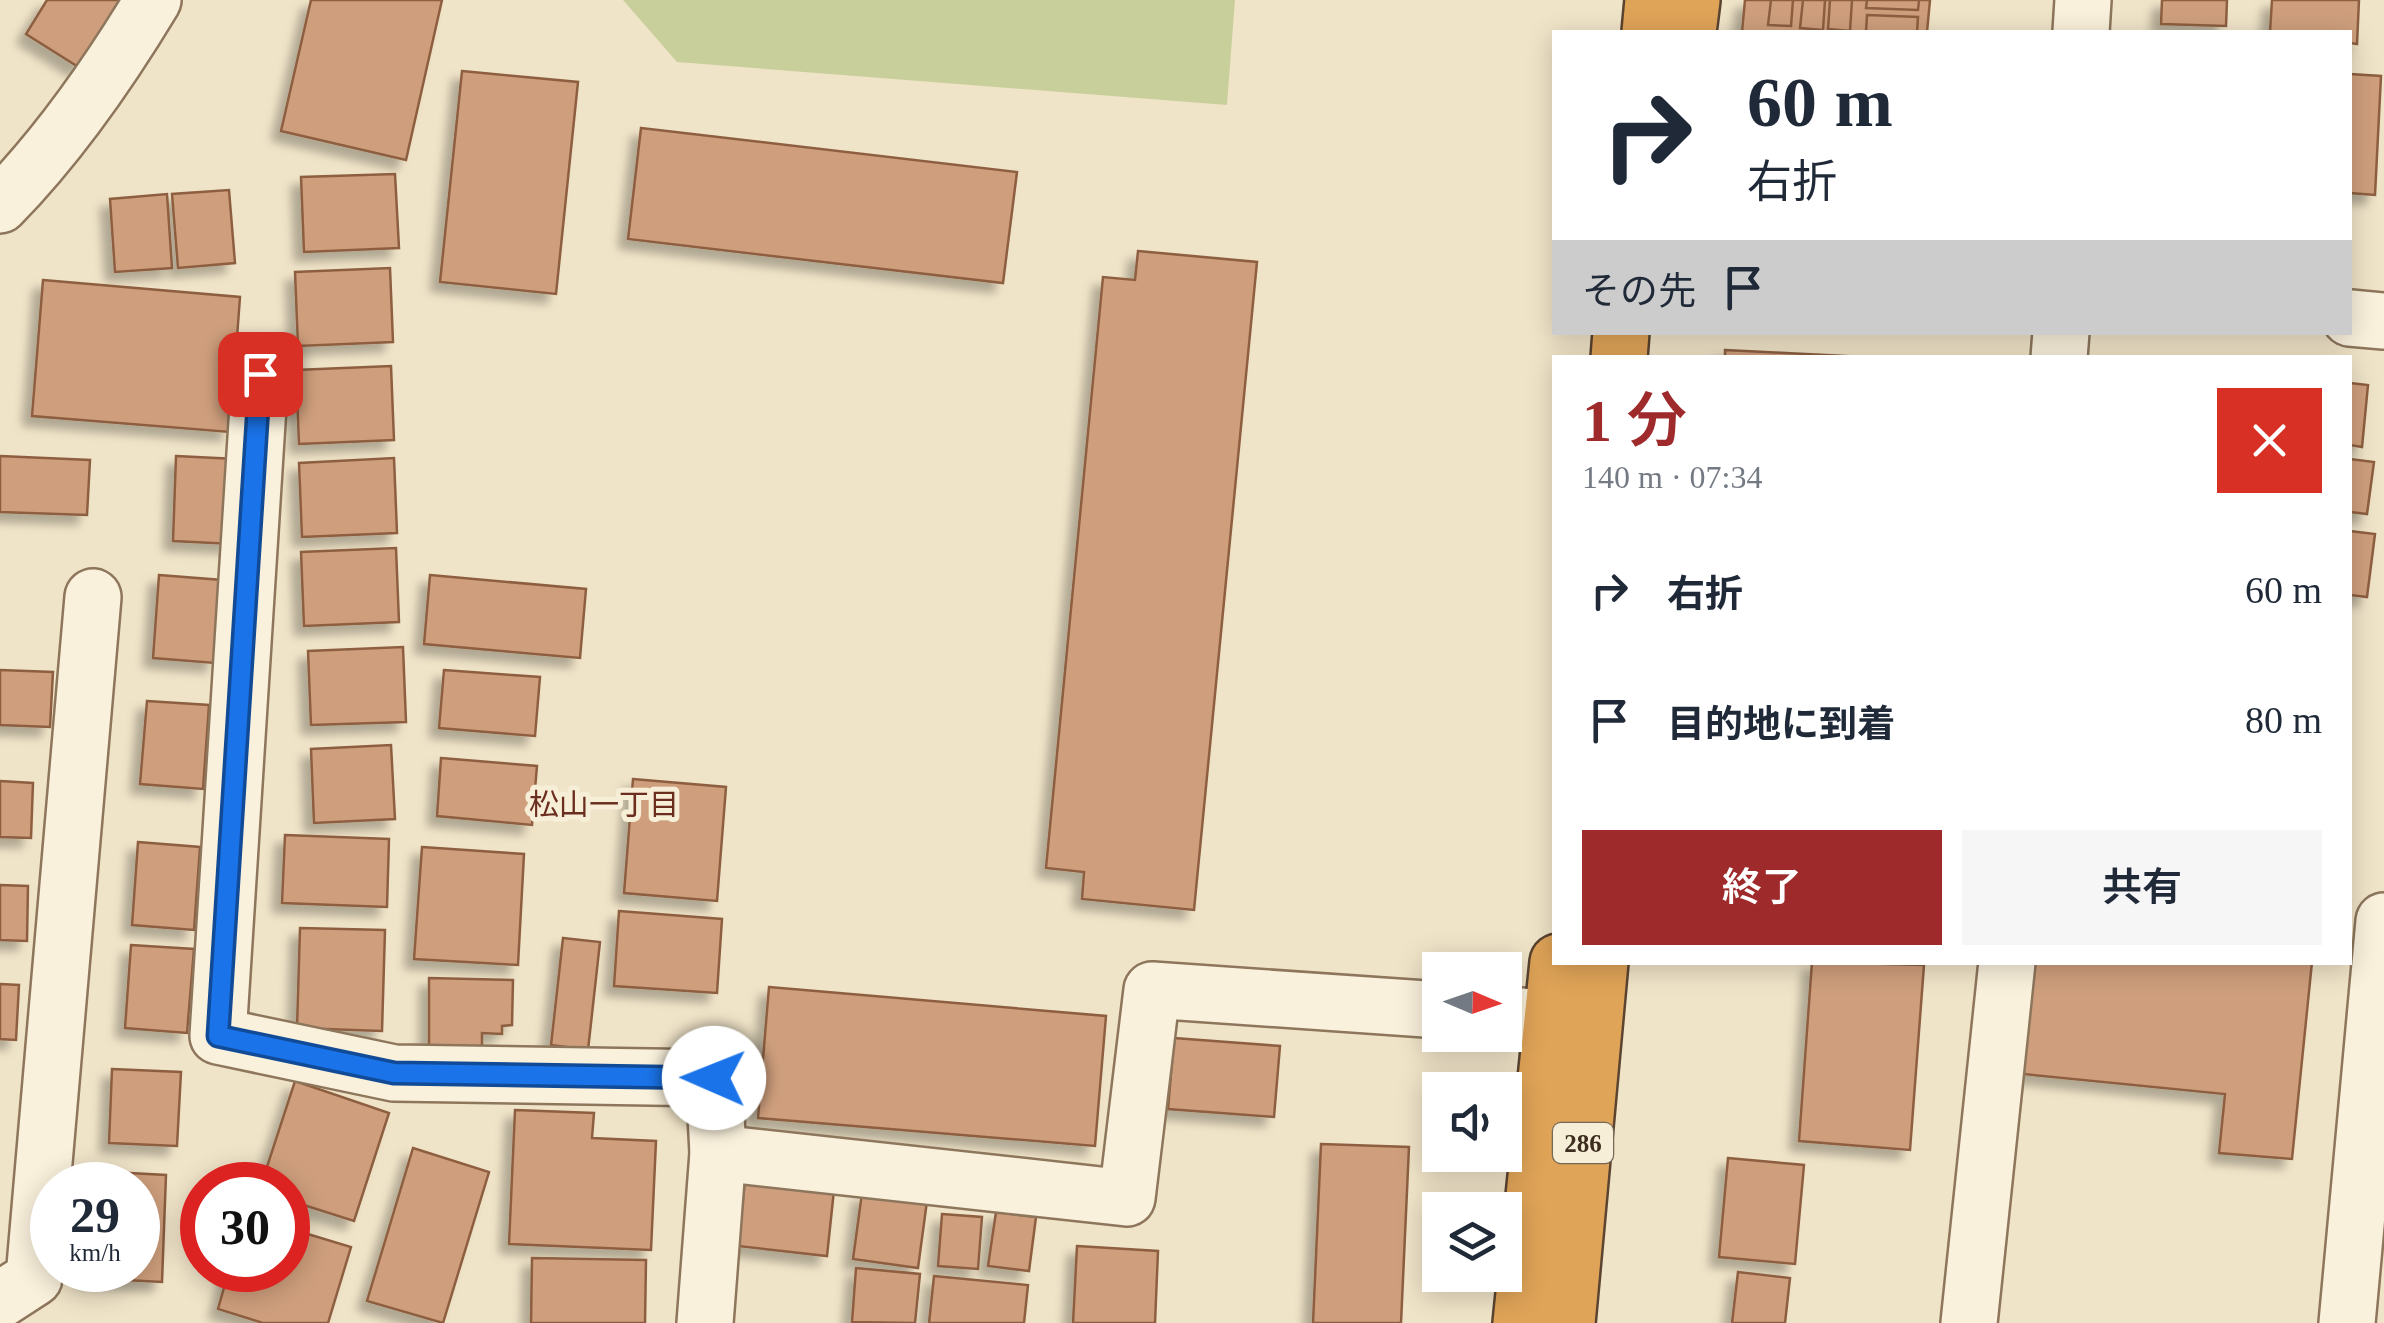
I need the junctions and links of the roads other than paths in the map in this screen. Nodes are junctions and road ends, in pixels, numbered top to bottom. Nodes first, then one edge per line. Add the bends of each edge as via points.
1 (153, 0) edge
2 (1652, 0) edge
3 (1692, 0) edge
4 (2083, 0) edge
5 (1650, 30) edge
6 (1688, 30) edge
7 (2080, 30) edge
8 (0, 205) edge
9 (2352, 318) edge
10 (2384, 320) edge
11 (260, 374) dead end
12 (92, 598) dead end
13 (2384, 921) edge
14 (1556, 965) edge
15 (1600, 965) edge
16 (2007, 965) edge
17 (1422, 1009) edge
18 (1529, 1016) edge
19 (718, 1153) junction
20 (0, 1300) edge
21 (705, 1323) edge
22 (1522, 1323) edge
23 (1566, 1323) edge
24 (1970, 1323) edge
25 (2347, 1323) edge

1 - 8 street via 117,60
2 - 5 highway
3 - 6 highway
4 - 7 street
9 - 10 street
11 - 19 street via 218,1036 394,1073 714,1078
12 - 20 street via 34,1278
13 - 25 street
14 - 18 highway, 286
15 - 23 highway, 286
16 - 24 street
17 - 19 street via 1152,990 1127,1198
18 - 22 highway, 286
19 - 21 street

